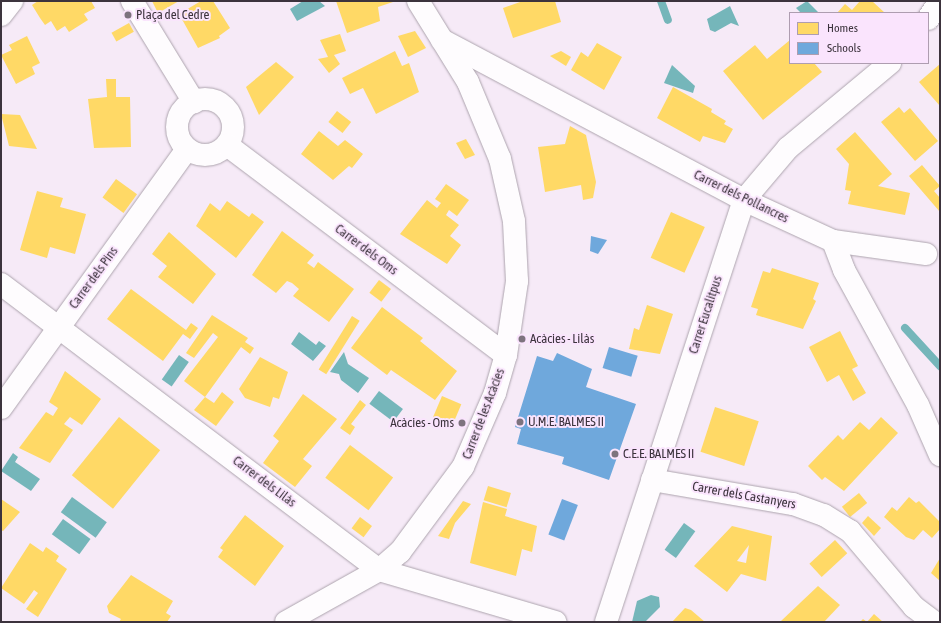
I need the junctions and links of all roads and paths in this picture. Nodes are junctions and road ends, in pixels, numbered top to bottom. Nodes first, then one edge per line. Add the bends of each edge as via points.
1 (12, 1) edge
2 (132, 1) edge
3 (418, 1) edge
4 (940, 1) edge
5 (1, 15) edge
6 (929, 18) edge
7 (440, 39) junction
8 (889, 64) edge
9 (194, 102) junction
10 (227, 145) junction
11 (187, 149) junction
12 (744, 200) junction
13 (833, 241) junction
14 (926, 254) dead end
15 (1, 284) edge
16 (60, 326) junction
17 (506, 355) junction
18 (1, 408) edge
19 (940, 455) edge
20 (652, 480) junction
21 (380, 570) junction
22 (286, 622) edge
23 (556, 622) edge
24 (606, 622) edge
25 (934, 622) edge

1 - 5 street
2 - 9 street
3 - 7 street, Carrer de les Acàcies
4 - 6 street
7 - 12 street, Carrer dels Pollancres
7 - 17 street, Carrer de les Acàcies via 468,82 500,159 508,189 517,281
8 - 12 street, Carrer Eucalitpus via 788,148
9 - 10 street via 212,100 228,110 233,127
9 - 11 street via 186,107 177,124 179,138
10 - 11 street via 204,156
10 - 17 street, Carrer dels Oms
11 - 16 street, Carrer dels Pins
12 - 13 street, Carrer dels Pollancres
12 - 20 street, Carrer Eucalitpus
13 - 14 street, Carrer dels Pollancres
13 - 19 street via 844,270 918,405
15 - 16 street, Carrer dels Lilàs
16 - 18 street, Carrer dels Pins
16 - 21 street, Carrer dels Lilàs
17 - 21 street, Carrer de les Acàcies via 495,393 463,467 400,552
20 - 24 street, Carrer Eucalitpus
20 - 25 street, Carrer dels Castanyers via 793,504 824,515 850,531 914,607
21 - 22 street, Carrer de les Acàcies
21 - 23 street, Carrer dels Lilàs

